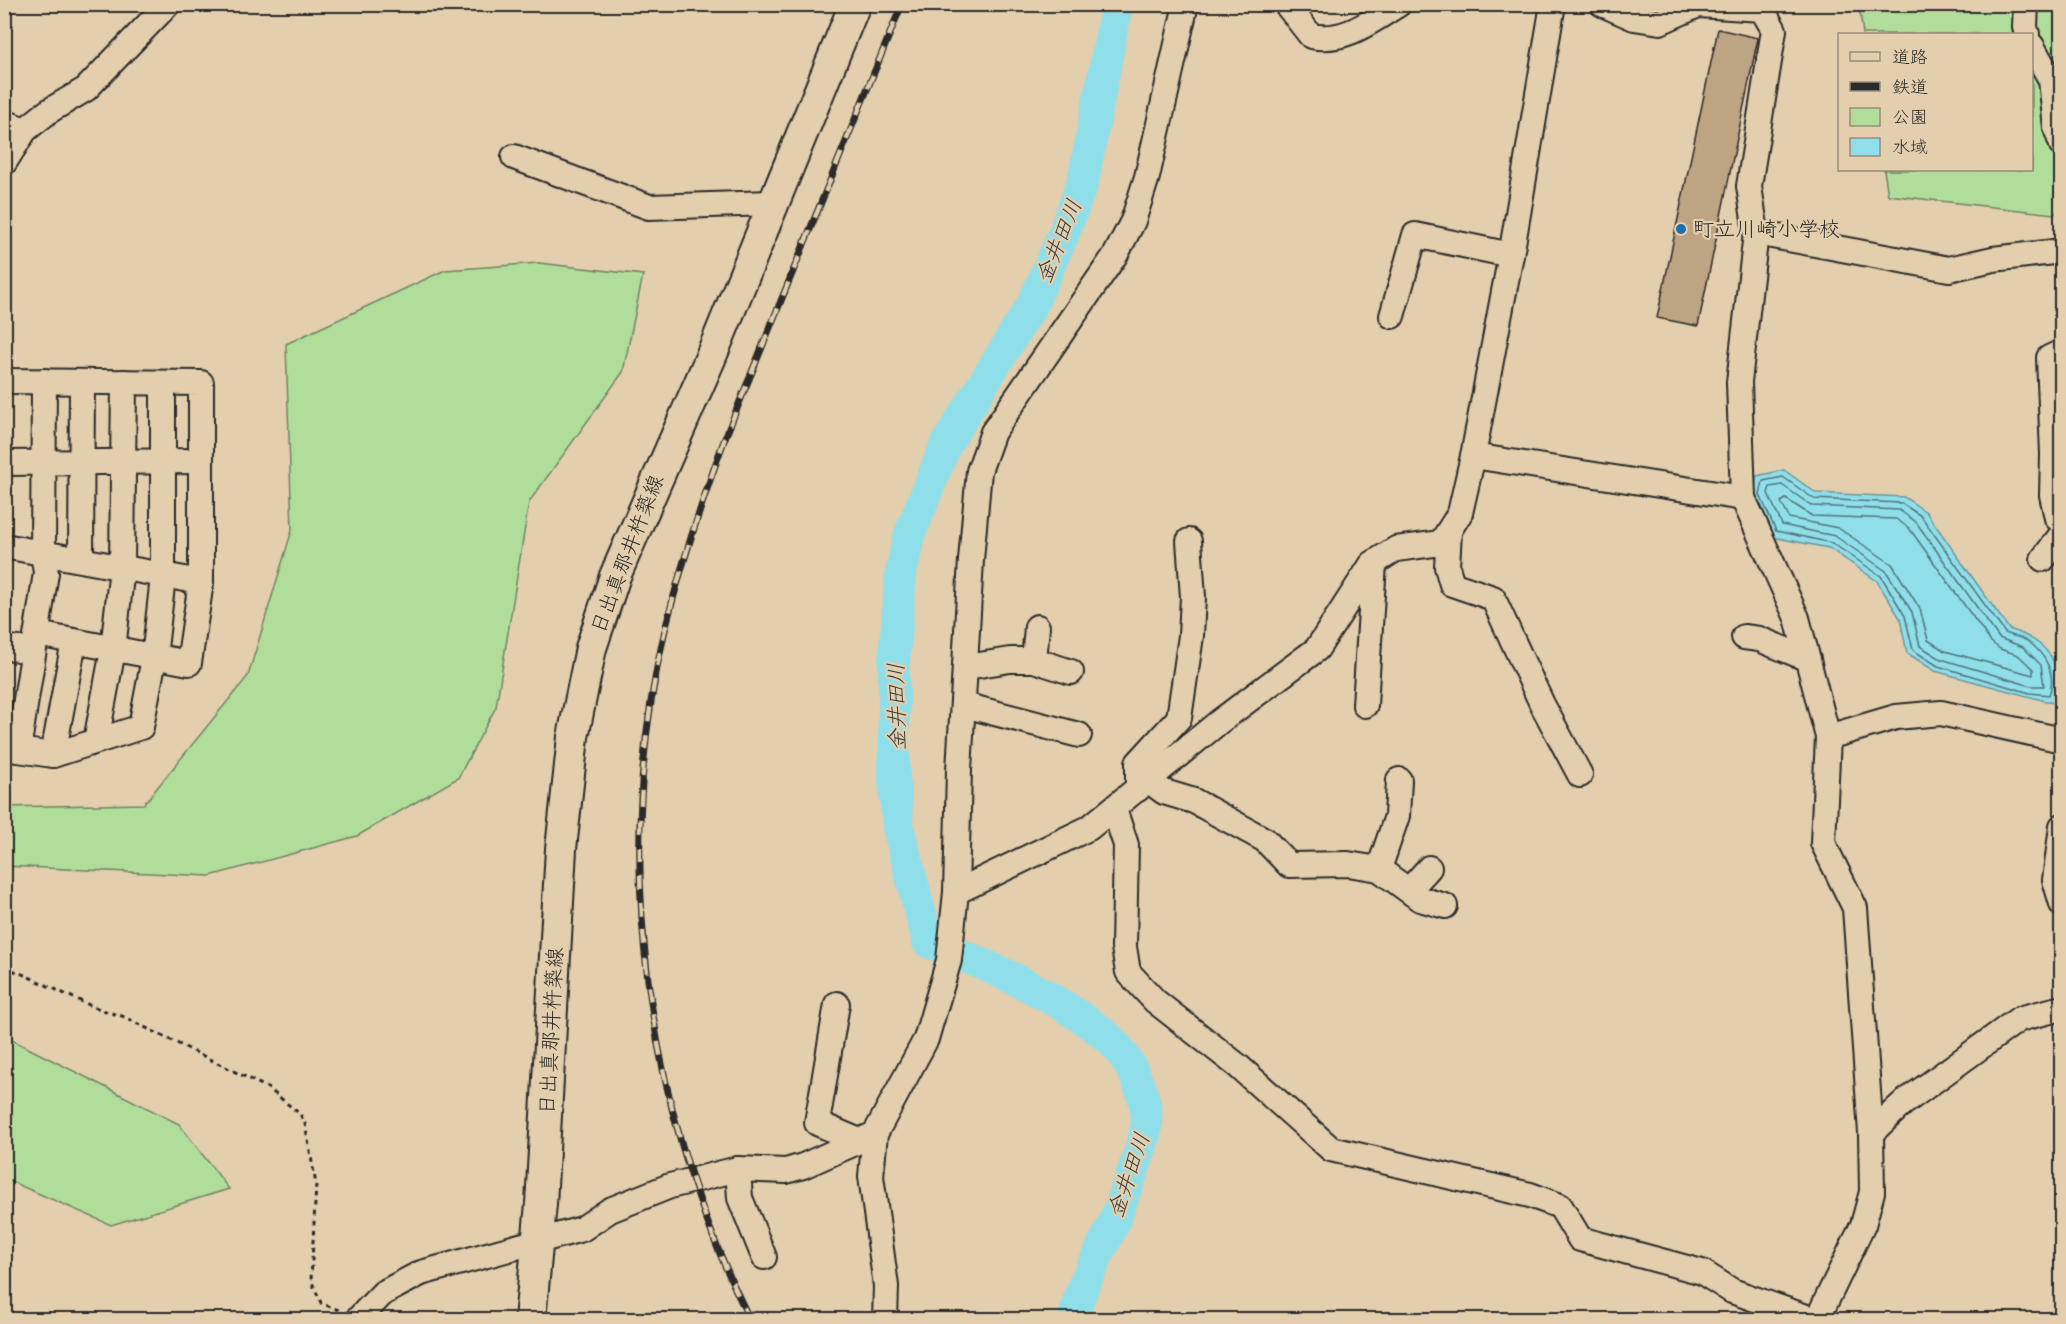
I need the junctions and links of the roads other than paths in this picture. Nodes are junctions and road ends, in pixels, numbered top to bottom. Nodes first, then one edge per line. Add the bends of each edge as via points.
1 (168, 4) edge
2 (855, 4) edge
3 (1186, 4) edge
4 (1286, 4) edge
5 (1399, 4) edge
6 (1553, 4) edge
7 (1602, 4) edge
8 (2026, 4) edge
9 (2027, 33) edge
10 (2033, 49) edge
11 (15, 126) edge
12 (2061, 145) edge
13 (514, 157) dead end
14 (4, 163) edge
15 (773, 203) junction
16 (1756, 233) junction
17 (2060, 248) edge
18 (1511, 255) junction
19 (1392, 316) dead end
20 (2061, 351) edge
21 (4, 381) edge
22 (44, 381) junction
23 (124, 382) junction
24 (82, 383) junction
25 (163, 383) junction
26 (2057, 454) edge
27 (1473, 456) junction
28 (44, 461) junction
29 (83, 461) junction
30 (200, 461) junction
31 (123, 462) junction
32 (162, 462) junction
33 (4, 463) edge
34 (1743, 498) junction
35 (2061, 521) edge
36 (1449, 531) junction
37 (2061, 534) edge
38 (1189, 541) dead end
39 (4, 546) edge
40 (44, 553) junction
41 (81, 559) junction
42 (2043, 559) dead end
43 (1374, 563) junction
44 (122, 567) junction
45 (163, 577) junction
46 (201, 582) junction
47 (1037, 627) dead end
48 (1744, 637) dead end
49 (74, 641) junction
50 (35, 643) junction
51 (4, 647) edge
52 (113, 650) junction
53 (154, 658) junction
54 (1808, 659) junction
55 (1034, 660) junction
56 (967, 667) junction
57 (1071, 672) dead end
58 (964, 705) junction
59 (1365, 705) dead end
60 (1079, 735) dead end
61 (1828, 736) junction
62 (2061, 740) edge
63 (96, 741) junction
64 (11, 749) edge
65 (53, 755) junction
66 (1580, 775) dead end
67 (1398, 780) dead end
68 (1143, 784) junction
69 (1114, 809) junction
70 (2061, 826) edge
71 (1429, 868) dead end
72 (1379, 869) junction
73 (2058, 880) edge
74 (1409, 890) junction
75 (954, 902) junction
76 (2061, 904) edge
77 (1445, 906) dead end
78 (837, 1004) dead end
79 (2061, 1008) edge
80 (1871, 1132) junction
81 (866, 1137) junction
82 (738, 1169) junction
83 (536, 1241) junction
84 (764, 1257) dead end
85 (358, 1319) edge
86 (530, 1320) edge
87 (885, 1320) edge
88 (1816, 1320) edge

1 - 11 street via 86,89
2 - 15 main road, 日出真那井杵築線
3 - 56 street via 1147,177 1133,221 1116,254 993,432 979,471
4 - 5 street via 1311,36 1325,39 1345,36
6 - 18 street
7 - 16 street via 1634,18 1660,22 1698,5 1762,9 1774,30 1749,186
8 - 9 street
10 - 12 street via 2051,80
11 - 14 street
13 - 15 street via 649,207
15 - 83 main road, 日出真那井杵築線 via 615,576 591,648 573,737 561,849 548,1100
16 - 17 street via 1949,269
16 - 34 street via 1739,382
18 - 19 street via 1415,235
18 - 27 street
20 - 26 street via 2049,358
21 - 22 street
22 - 24 street
22 - 28 street
23 - 24 street
23 - 25 street
23 - 31 street
24 - 29 street
25 - 30 street via 201,384
25 - 32 street
26 - 35 street via 2052,495
27 - 34 street
27 - 36 street via 1460,513
28 - 29 street
28 - 33 street
28 - 40 street
29 - 31 street
29 - 41 street
30 - 32 street
30 - 46 street
31 - 32 street
31 - 44 street
32 - 45 street
34 - 54 street via 1797,618
36 - 43 street via 1441,543 1396,549
36 - 66 street via 1447,567 1452,584 1493,598
37 - 42 street
38 - 68 street via 1191,636 1179,718 1138,763
39 - 40 street
40 - 41 street
40 - 50 street via 46,573
41 - 44 street
43 - 59 street
43 - 68 street via 1317,650
44 - 45 street
44 - 52 street
45 - 46 street
45 - 53 street
46 - 53 street via 189,663
47 - 55 street
48 - 54 street
49 - 50 street
49 - 52 street
49 - 65 street
50 - 51 street
50 - 64 street
52 - 53 street
52 - 63 street
53 - 63 street via 141,727
54 - 61 street
55 - 56 street
55 - 57 street
56 - 58 street
58 - 60 street
58 - 75 street
61 - 62 street via 1896,717 1941,713
61 - 80 street via 1823,843 1855,908
63 - 65 street
64 - 65 street
67 - 72 street via 1397,816
68 - 69 street
68 - 72 street via 1194,801 1265,840 1289,865 1348,864
69 - 75 street via 1089,828
69 - 88 street via 1126,845 1124,947 1128,972 1155,1001 1238,1066 1331,1149 1530,1195 1560,1206 1580,1239 1702,1272 1732,1292
70 - 73 street
71 - 74 street
72 - 74 street
73 - 76 street
74 - 77 street via 1420,899
75 - 81 street via 949,960 926,1039
78 - 81 street via 817,1123
79 - 80 street via 2019,1018 1902,1104
80 - 88 street via 1872,1192 1863,1225
81 - 82 street via 786,1171
81 - 87 street via 886,1286
82 - 83 street via 720,1171 637,1198 582,1229
82 - 84 street via 740,1198
83 - 85 street via 421,1273 383,1293
83 - 86 main road, 日出真那井杵築線

